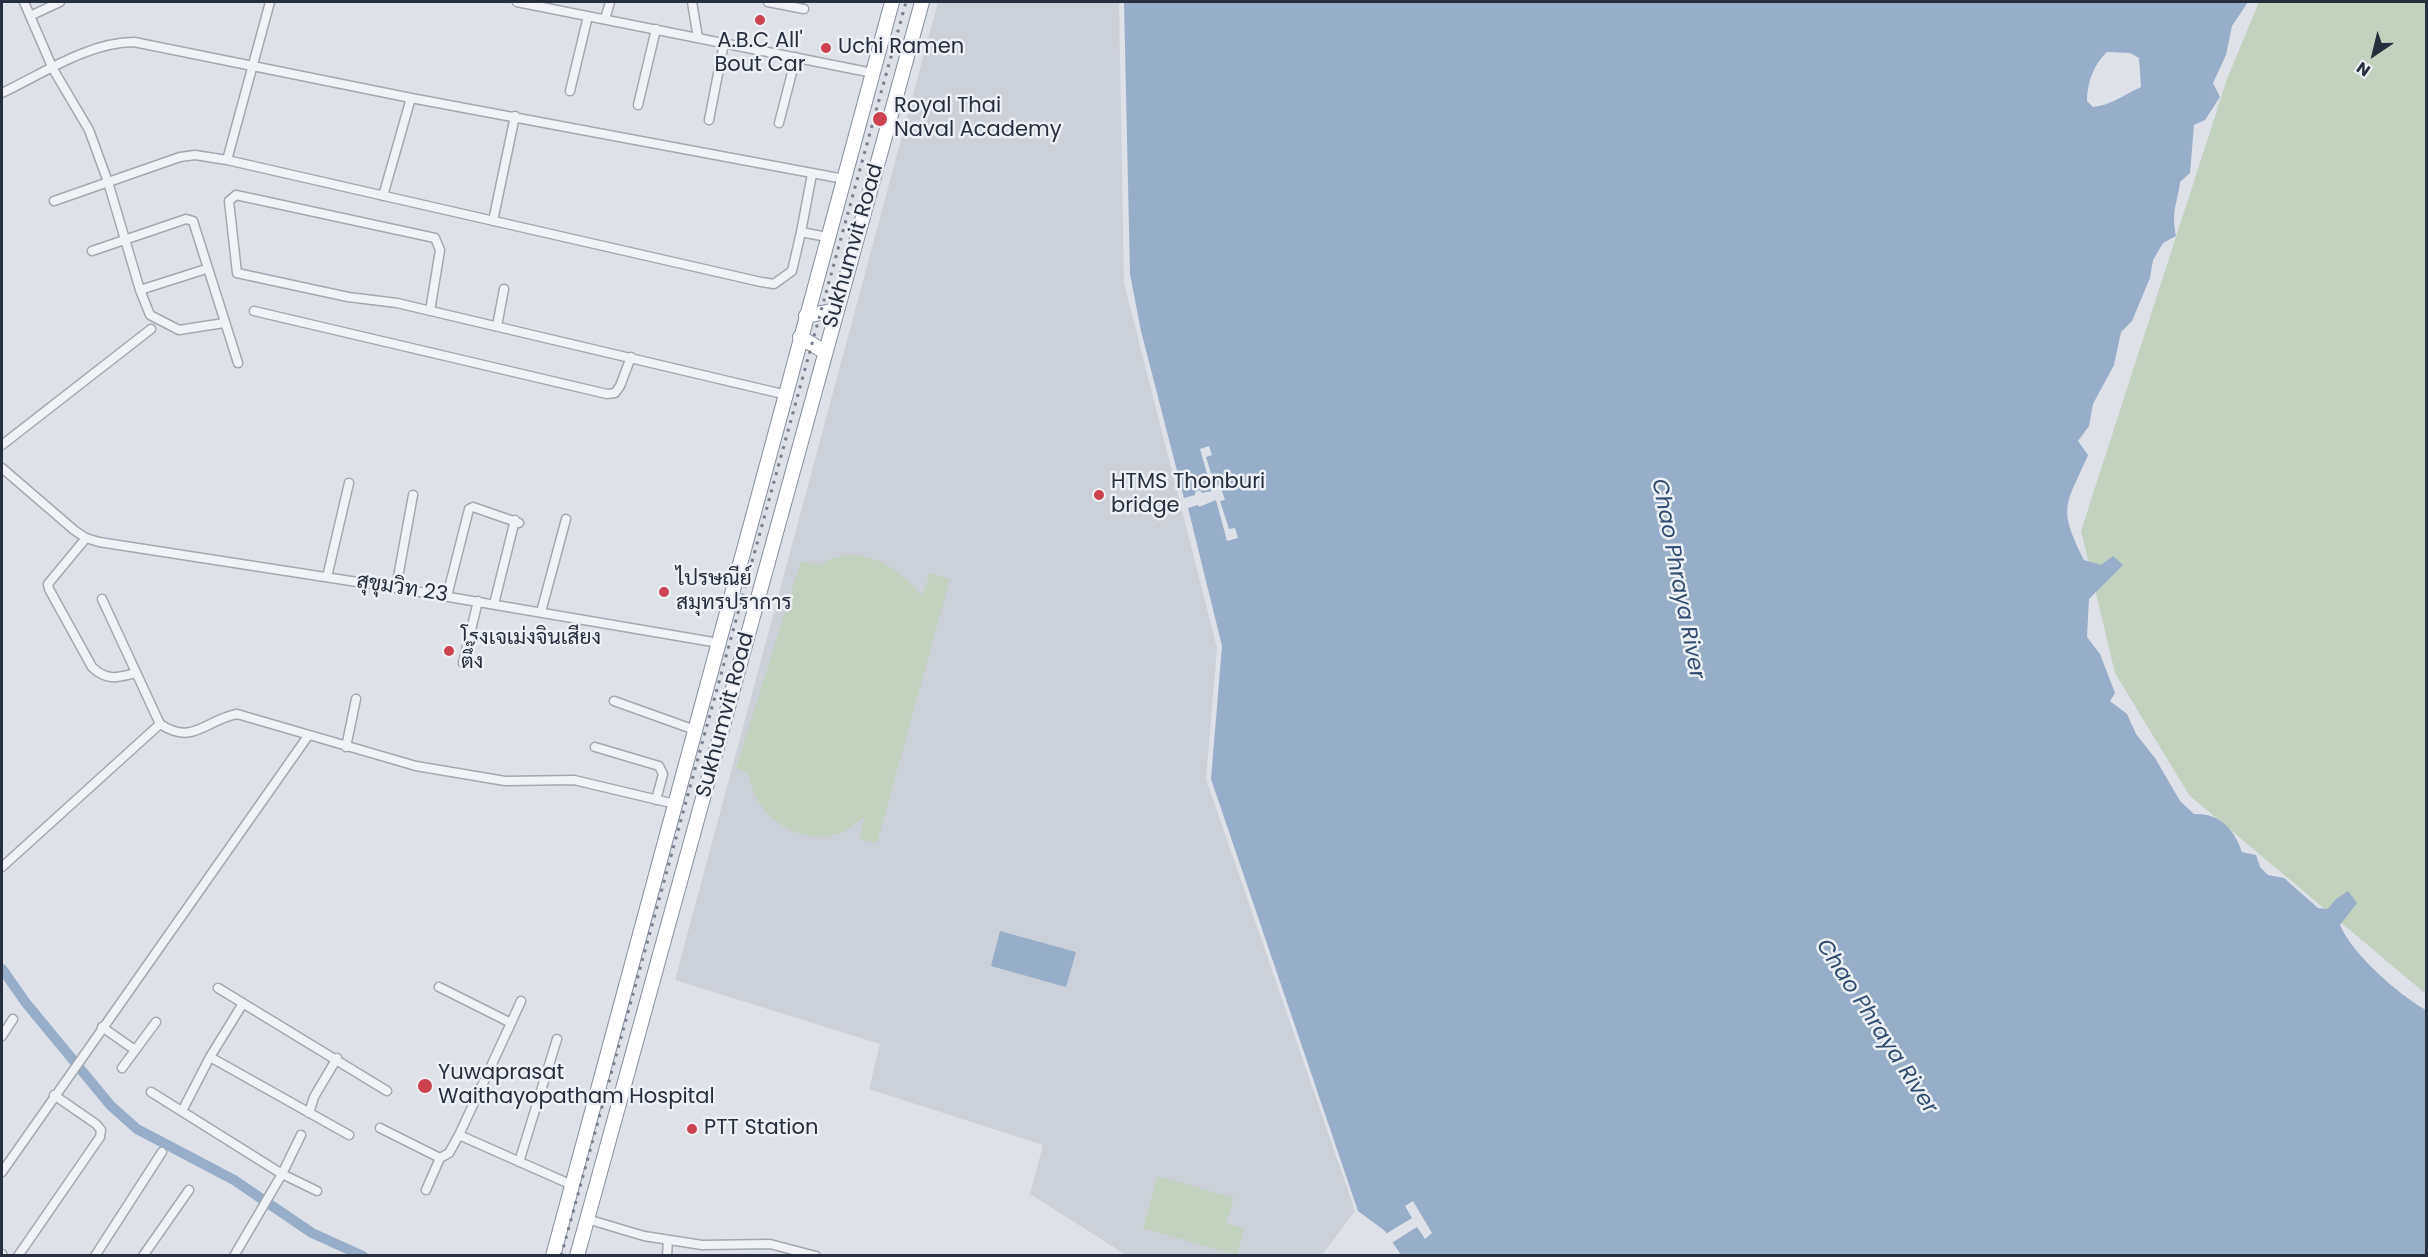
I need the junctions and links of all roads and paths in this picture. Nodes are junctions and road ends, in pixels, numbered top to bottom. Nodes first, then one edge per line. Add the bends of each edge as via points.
1 (24, 2) edge
2 (60, 2) edge
3 (270, 2) edge
4 (517, 2) edge
5 (610, 2) edge
6 (692, 2) edge
7 (768, 2) edge
8 (892, 2) edge
9 (922, 2) edge
10 (804, 9) dead end
11 (30, 16) junction
12 (588, 16) junction
13 (606, 19) junction
14 (656, 29) junction
15 (698, 38) junction
16 (724, 43) junction
17 (796, 57) junction
18 (251, 66) junction
19 (53, 69) junction
20 (873, 73) junction
21 (570, 92) dead end
22 (2, 93) edge
23 (411, 98) junction
24 (638, 105) dead end
25 (515, 116) junction
26 (709, 120) dead end
27 (779, 123) dead end
28 (227, 160) junction
29 (812, 174) junction
30 (844, 179) junction
31 (108, 182) junction
32 (383, 196) junction
33 (54, 201) dead end
34 (494, 221) junction
35 (801, 231) junction
36 (827, 237) junction
37 (124, 240) junction
38 (92, 250) dead end
39 (203, 270) dead end
40 (504, 289) dead end
41 (140, 290) junction
42 (836, 310) junction
43 (254, 311) dead end
44 (430, 311) junction
45 (806, 316) junction
46 (224, 323) junction
47 (497, 327) junction
48 (151, 329) dead end
49 (800, 336) junction
50 (825, 352) junction
51 (631, 357) junction
52 (238, 363) dead end
53 (787, 395) junction
54 (2, 445) edge
55 (2, 468) edge
56 (349, 483) dead end
57 (413, 495) dead end
58 (566, 519) dead end
59 (86, 538) junction
60 (327, 577) junction
61 (396, 588) junction
62 (447, 596) junction
63 (102, 598) dead end
64 (478, 601) junction
65 (494, 604) junction
66 (541, 612) junction
67 (719, 643) junction
68 (463, 663) dead end
69 (136, 673) junction
70 (356, 699) dead end
71 (614, 701) dead end
72 (160, 724) junction
73 (695, 730) junction
74 (308, 736) junction
75 (346, 747) junction
76 (594, 747) dead end
77 (656, 800) junction
78 (675, 804) junction
79 (2, 867) edge
80 (439, 987) dead end
81 (218, 988) dead end
82 (521, 1001) dead end
83 (242, 1005) junction
84 (13, 1019) dead end
85 (156, 1022) dead end
86 (511, 1023) junction
87 (102, 1027) junction
88 (2, 1036) edge
89 (557, 1039) dead end
90 (135, 1050) junction
91 (210, 1057) junction
92 (337, 1058) junction
93 (122, 1068) dead end
94 (387, 1090) dead end
95 (151, 1092) dead end
96 (54, 1095) junction
97 (182, 1111) junction
98 (309, 1113) junction
99 (380, 1128) dead end
100 (459, 1134) junction
101 (301, 1135) dead end
102 (349, 1135) dead end
103 (162, 1152) dead end
104 (440, 1158) junction
105 (519, 1161) junction
106 (2, 1172) edge
107 (282, 1174) junction
108 (572, 1185) junction
109 (189, 1190) dead end
110 (426, 1190) dead end
111 (317, 1191) dead end
112 (587, 1219) junction
113 (668, 1240) junction
114 (806, 1254) edge
115 (18, 1256) edge
116 (95, 1256) edge
117 (143, 1256) edge
118 (234, 1256) edge
119 (553, 1256) edge
120 (577, 1256) edge
121 (667, 1256) edge
122 (816, 1256) edge

1 - 11 street
2 - 11 street
3 - 18 street
4 - 12 street
5 - 13 street
6 - 15 street
7 - 10 street
8 - 20 highway, Sukhumvit Road
9 - 42 highway, Sukhumvit Road
11 - 19 street
12 - 13 street
12 - 21 street
13 - 14 street
14 - 15 street
14 - 24 street
15 - 16 street
16 - 17 street
16 - 26 street
17 - 20 street
17 - 27 street
18 - 19 street via 126,42 81,54
18 - 23 street
18 - 28 street
19 - 22 street
19 - 31 street via 89,130
20 - 30 highway, Sukhumvit Road
23 - 25 street
23 - 32 street
25 - 29 street
25 - 34 street
28 - 31 street via 180,157
28 - 32 street
29 - 30 street
29 - 35 street
30 - 36 highway, Sukhumvit Road
31 - 33 street
31 - 37 street
32 - 34 street
34 - 35 street via 774,284 792,271
35 - 36 street
36 - 45 highway, Sukhumvit Road
37 - 38 street
37 - 41 street
37 - 46 street via 186,219 193,221
39 - 41 street
40 - 47 street
41 - 46 street via 150,315 179,330
42 - 45 highway
42 - 50 highway, Sukhumvit Road
43 - 51 street via 608,394 615,393 620,386
44 - 44 street via 237,273 229,201 236,195 435,238 440,250
44 - 47 street
45 - 49 highway, Sukhumvit Road
46 - 52 street
47 - 51 street
48 - 54 street
49 - 50 highway
49 - 53 highway, Sukhumvit Road
50 - 112 highway, Sukhumvit Road
51 - 53 street
53 - 67 highway, Sukhumvit Road
55 - 59 street
56 - 60 street
57 - 61 street
58 - 66 street
59 - 60 street, สุขุมวิท 23
59 - 69 street via 48,584 49,590 97,672 113,680
60 - 61 street, สุขุมวิท 23
61 - 62 street, สุขุมวิท 23
62 - 64 street, สุขุมวิท 23
62 - 65 street via 469,509 474,507 517,522
63 - 69 street
64 - 65 street, สุขุมวิท 23
64 - 68 street
65 - 66 street, สุขุมวิท 23
66 - 67 street, สุขุมวิท 23
67 - 73 highway, Sukhumvit Road
69 - 72 street
70 - 75 street
71 - 73 street
72 - 74 street via 171,731 194,734 223,717 237,714
72 - 79 street
73 - 78 highway, Sukhumvit Road
74 - 75 street
74 - 87 street
75 - 77 street via 416,766 505,780 574,780
76 - 77 street via 659,766 663,774
77 - 78 street
78 - 108 highway, Sukhumvit Road
80 - 86 street
81 - 83 street
82 - 86 street
83 - 91 street
83 - 92 street
84 - 88 street
85 - 90 street
86 - 100 street
87 - 90 street
87 - 96 street
89 - 105 street
90 - 93 street
91 - 97 street
91 - 98 street
92 - 94 street
92 - 98 street
95 - 97 street
96 - 106 street
96 - 115 street via 96,1124 101,1130 100,1137
97 - 107 street
98 - 102 street
99 - 104 street
100 - 104 street via 449,1153
100 - 105 street
101 - 107 street
103 - 116 street
104 - 110 street
105 - 108 street
107 - 111 street
107 - 118 street
108 - 119 highway, Sukhumvit Road
109 - 117 street
112 - 113 street
112 - 120 highway, Sukhumvit Road
113 - 114 street via 702,1245 770,1244
113 - 121 street
114 - 122 street

